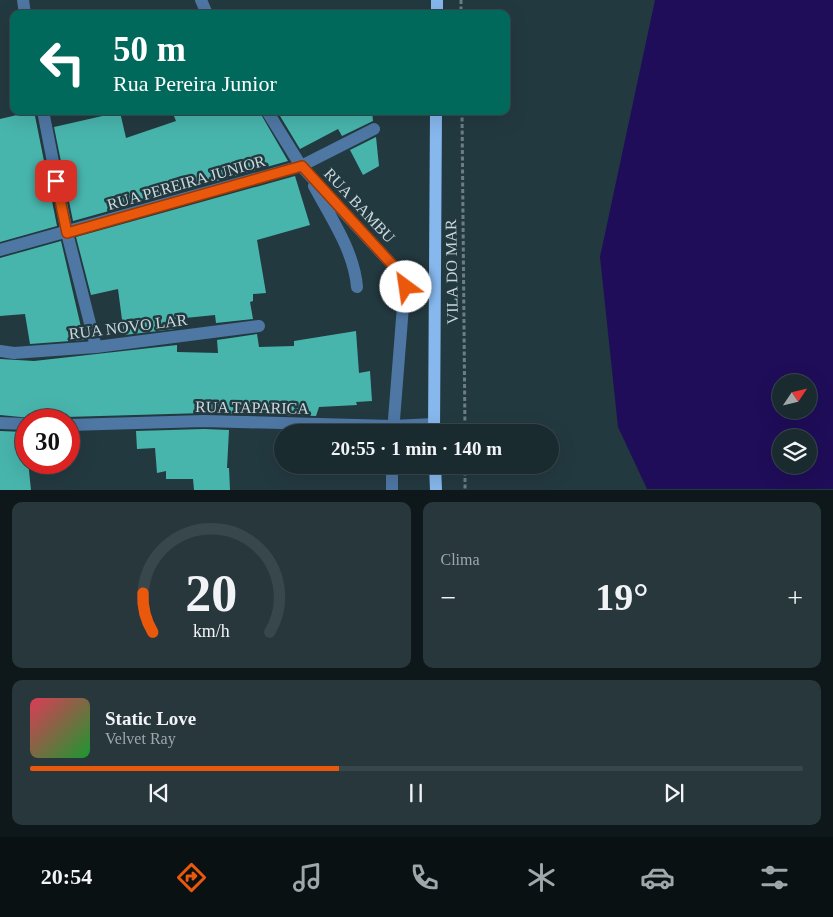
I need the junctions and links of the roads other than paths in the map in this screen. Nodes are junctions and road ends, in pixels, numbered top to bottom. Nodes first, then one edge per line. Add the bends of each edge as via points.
1 (44, 115) edge
2 (270, 115) edge
3 (436, 115) edge
4 (374, 129) dead end
5 (304, 168) junction
6 (67, 233) junction
7 (0, 250) edge
8 (357, 287) dead end
9 (259, 326) dead end
10 (96, 347) junction
11 (0, 351) edge
12 (0, 423) edge
13 (15, 424) edge
14 (275, 424) edge
15 (393, 424) edge
16 (434, 424) edge
17 (80, 425) edge
18 (392, 474) edge
19 (435, 474) edge
20 (392, 490) edge
21 (436, 490) edge

1 - 6 street
2 - 5 street, RUA BAMBU
3 - 16 main road
4 - 5 street, RUA PEREIRA JUNIOR
5 - 6 street, RUA PEREIRA JUNIOR
5 - 8 street, RUA BAMBU via 348,251
5 - 15 street, RUA BAMBU via 398,271 406,287
6 - 7 street, RUA PEREIRA JUNIOR
6 - 10 street
9 - 10 street, RUA NOVO LAR
10 - 11 street, RUA NOVO LAR via 14,353
12 - 13 street
14 - 17 street, RUA TAPARICA via 204,421
18 - 20 street
19 - 21 main road

